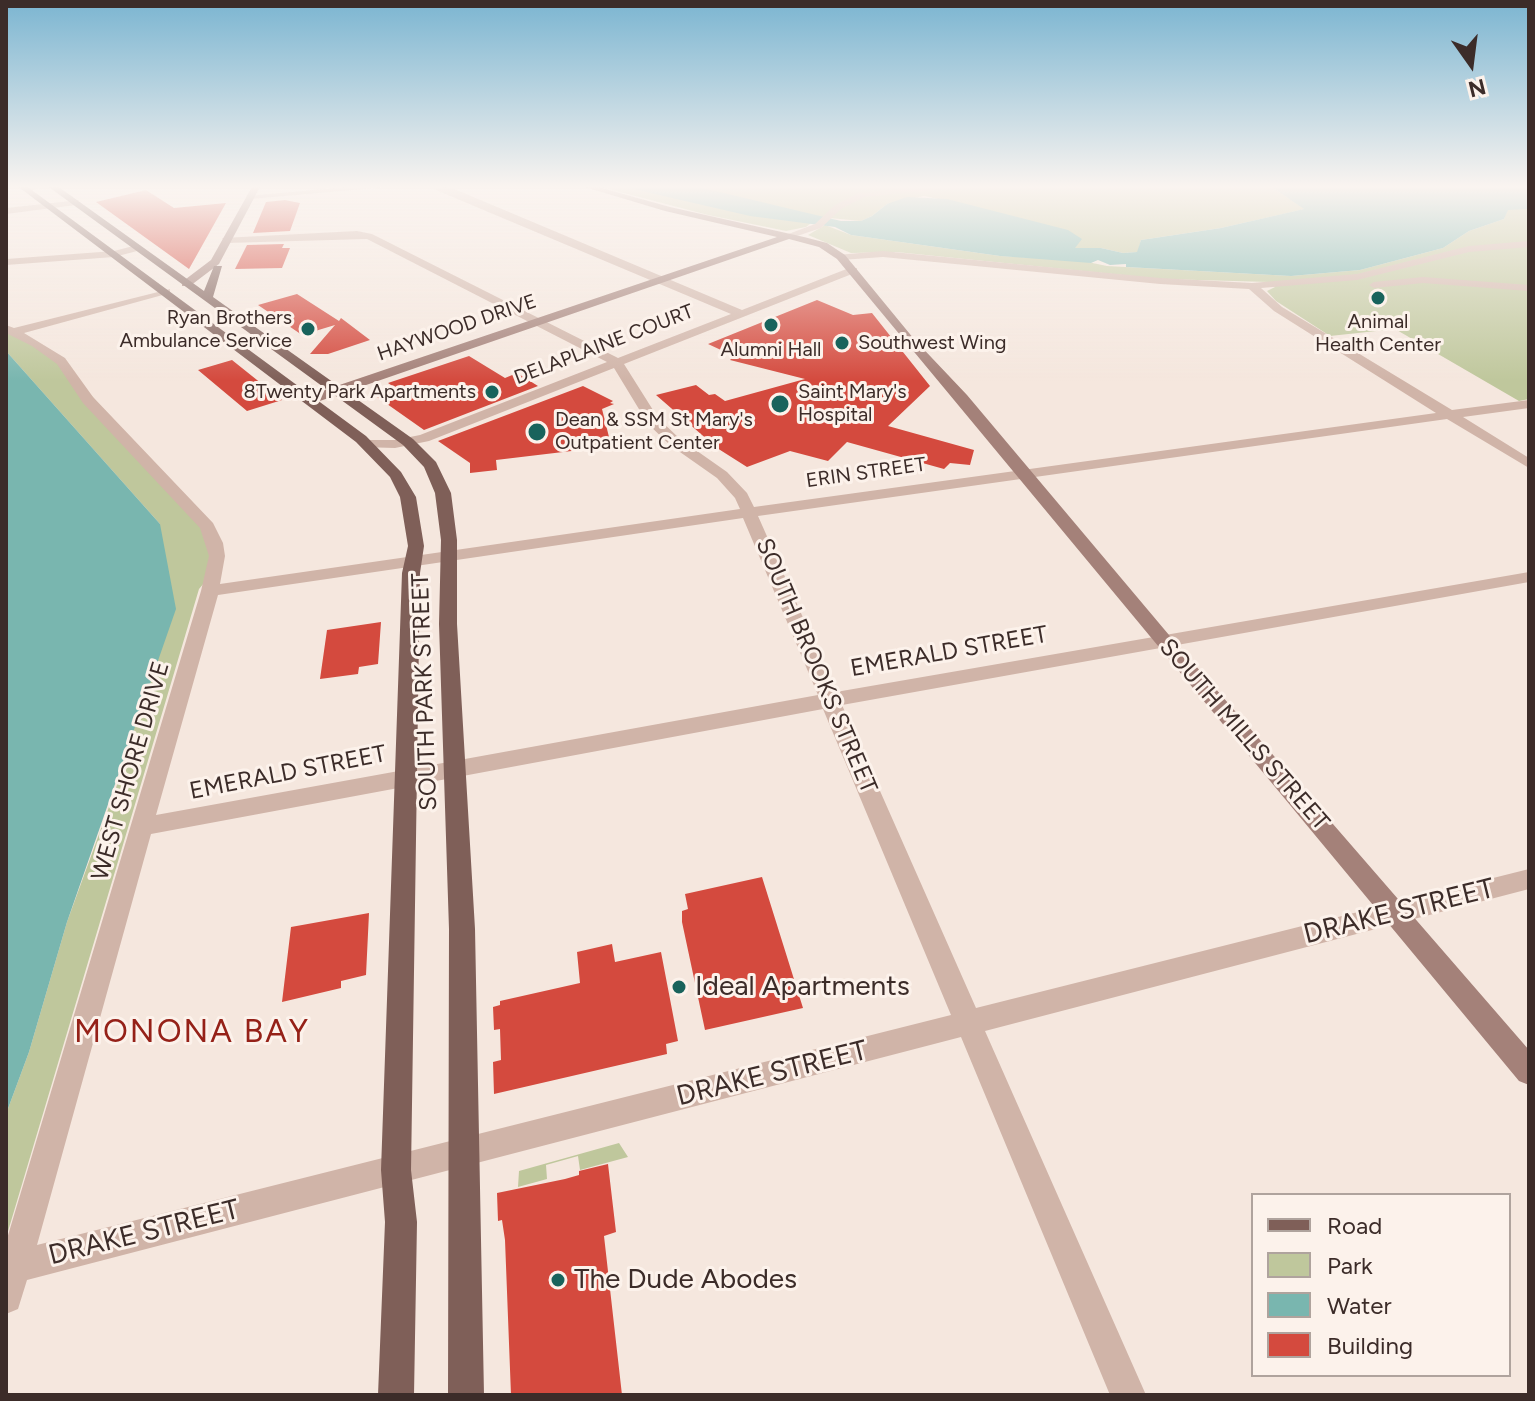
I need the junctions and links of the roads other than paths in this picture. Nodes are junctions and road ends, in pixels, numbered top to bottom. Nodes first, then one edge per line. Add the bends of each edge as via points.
1 (109, 250) edge
2 (128, 250) edge
3 (140, 250) edge
4 (222, 250) edge
5 (397, 250) edge
6 (592, 250) edge
7 (745, 250) edge
8 (831, 250) edge
9 (1463, 250) edge
10 (114, 254) junction
11 (841, 257) junction
12 (6, 262) edge
13 (217, 265) junction
14 (853, 270) junction
15 (660, 279) junction
16 (186, 284) junction
17 (1342, 285) dead end
18 (1252, 286) junction
19 (1529, 288) edge
20 (166, 291) junction
21 (207, 299) junction
22 (742, 314) junction
23 (537, 321) junction
24 (10, 330) edge
25 (616, 362) junction
26 (338, 390) junction
27 (309, 400) junction
28 (1529, 404) edge
29 (1450, 415) junction
30 (408, 442) junction
31 (366, 444) junction
32 (1529, 464) edge
33 (1024, 473) junction
34 (750, 513) junction
35 (449, 556) junction
36 (414, 561) junction
37 (1529, 577) edge
38 (210, 591) junction
39 (1162, 639) junction
40 (831, 700) junction
41 (455, 768) junction
42 (407, 777) junction
43 (142, 827) junction
44 (1529, 879) edge
45 (1396, 912) junction
46 (971, 1023) junction
47 (1529, 1071) edge
48 (462, 1152) junction
49 (396, 1170) junction
50 (14, 1267) junction
51 (6, 1297) edge
52 (396, 1395) edge
53 (466, 1395) edge
54 (1128, 1395) edge

1 - 10 main road, SOUTH PARK STREET
2 - 10 street
3 - 16 main road, SOUTH PARK STREET
4 - 13 street
5 - 23 street
6 - 15 street
7 - 15 street, HAYWOOD DRIVE
8 - 11 street, SOUTH MILLS STREET
9 - 18 street via 1357,277
10 - 12 street
10 - 20 main road, SOUTH PARK STREET
11 - 14 street, SOUTH MILLS STREET
11 - 18 street via 883,254
13 - 16 street via 205,279
13 - 21 main road
14 - 22 street, DELAPLAINE COURT
14 - 33 street, SOUTH MILLS STREET
15 - 22 street
15 - 23 street, HAYWOOD DRIVE
16 - 20 street
16 - 21 main road, SOUTH PARK STREET
17 - 19 street via 1423,280
18 - 29 street via 1278,309
20 - 24 street
20 - 27 main road, SOUTH PARK STREET
21 - 26 main road, SOUTH PARK STREET
22 - 25 street, DELAPLAINE COURT
23 - 25 street
23 - 26 street, HAYWOOD DRIVE
24 - 38 street, WEST SHORE DRIVE via 61,361 88,400 207,526 217,556
25 - 30 street, DELAPLAINE COURT
25 - 34 street, SOUTH BROOKS STREET via 653,421 722,475
26 - 27 street, HAYWOOD DRIVE
26 - 30 main road, SOUTH PARK STREET
27 - 31 main road, SOUTH PARK STREET
28 - 29 street, ERIN STREET
29 - 32 street
29 - 33 street, ERIN STREET
30 - 31 street, DELAPLAINE COURT
30 - 35 main road, SOUTH PARK STREET via 431,465 443,493
31 - 36 main road, SOUTH PARK STREET via 396,475 408,497
33 - 34 street, ERIN STREET
33 - 39 street, SOUTH MILLS STREET
34 - 35 street, ERIN STREET
34 - 40 street, SOUTH BROOKS STREET
35 - 36 street, ERIN STREET
35 - 41 main road, SOUTH PARK STREET
36 - 38 street, ERIN STREET
36 - 42 main road, SOUTH PARK STREET
37 - 39 street, EMERALD STREET
38 - 43 street, WEST SHORE DRIVE
39 - 40 street, EMERALD STREET
39 - 45 street, SOUTH MILLS STREET
40 - 41 street, EMERALD STREET
40 - 46 street, SOUTH BROOKS STREET
41 - 42 street, EMERALD STREET
41 - 48 main road, SOUTH PARK STREET via 462,929
42 - 43 street, EMERALD STREET
42 - 49 main road, SOUTH PARK STREET
43 - 50 street, WEST SHORE DRIVE
44 - 45 street, DRAKE STREET
45 - 46 street, DRAKE STREET
45 - 47 street, SOUTH MILLS STREET
46 - 48 street, DRAKE STREET
46 - 54 street, SOUTH BROOKS STREET
48 - 49 street, DRAKE STREET
48 - 53 main road, SOUTH PARK STREET
49 - 50 street, DRAKE STREET
49 - 52 main road, SOUTH PARK STREET via 401,1222
50 - 51 street, WEST SHORE DRIVE

